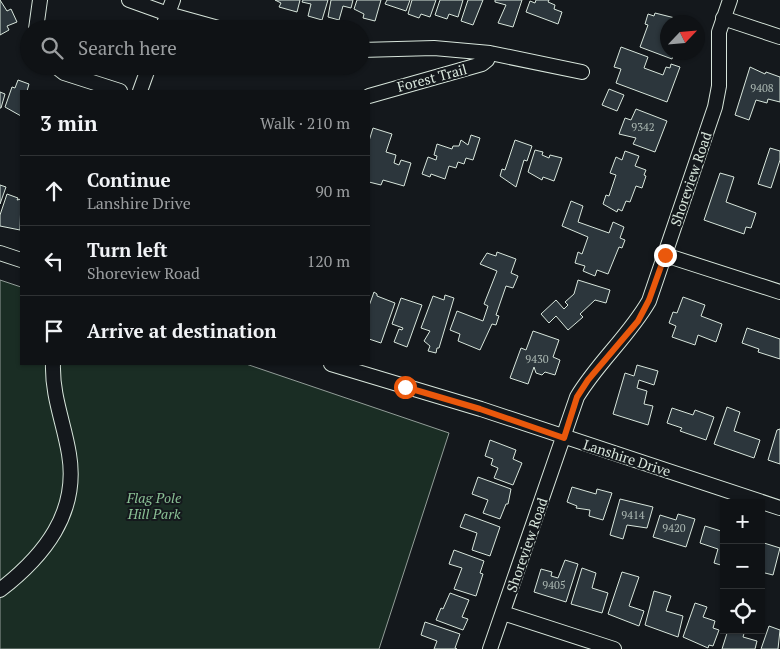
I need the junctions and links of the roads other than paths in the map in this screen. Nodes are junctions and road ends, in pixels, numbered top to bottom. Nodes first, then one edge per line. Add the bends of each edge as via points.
1 (40, 0) edge
2 (129, 0) edge
3 (173, 0) edge
4 (730, 0) edge
5 (168, 14) junction
6 (723, 18) junction
7 (37, 20) edge
8 (166, 20) edge
9 (190, 20) edge
10 (780, 37) edge
11 (370, 50) edge
12 (490, 52) junction
13 (582, 72) dead end
14 (70, 75) edge
15 (146, 75) edge
16 (117, 90) edge
17 (140, 90) edge
18 (370, 96) edge
19 (0, 253) edge
20 (665, 255) junction
21 (20, 260) edge
22 (780, 292) edge
23 (53, 365) edge
24 (334, 365) edge
25 (564, 438) junction
26 (780, 508) edge
27 (0, 590) edge
28 (503, 613) junction
29 (490, 649) edge
30 (614, 649) edge

1 - 7 street
2 - 5 street
3 - 5 street
4 - 6 street, Shoreview Road
5 - 8 street
5 - 9 street
6 - 10 street
6 - 20 street, Shoreview Road via 719,32 719,86 715,107
11 - 12 street, Forest Trail via 434,48
12 - 13 street, Forest Trail
12 - 18 street, Forest Trail via 482,64
14 - 16 street
15 - 17 street
19 - 21 street
20 - 22 street
20 - 25 street, Shoreview Road via 638,321 577,397
23 - 27 street via 55,398 70,455 69,499 62,522 47,546
24 - 25 street, Lanshire Drive
25 - 26 street, Lanshire Drive
25 - 28 street, Shoreview Road
28 - 29 street, Shoreview Road
28 - 30 street

